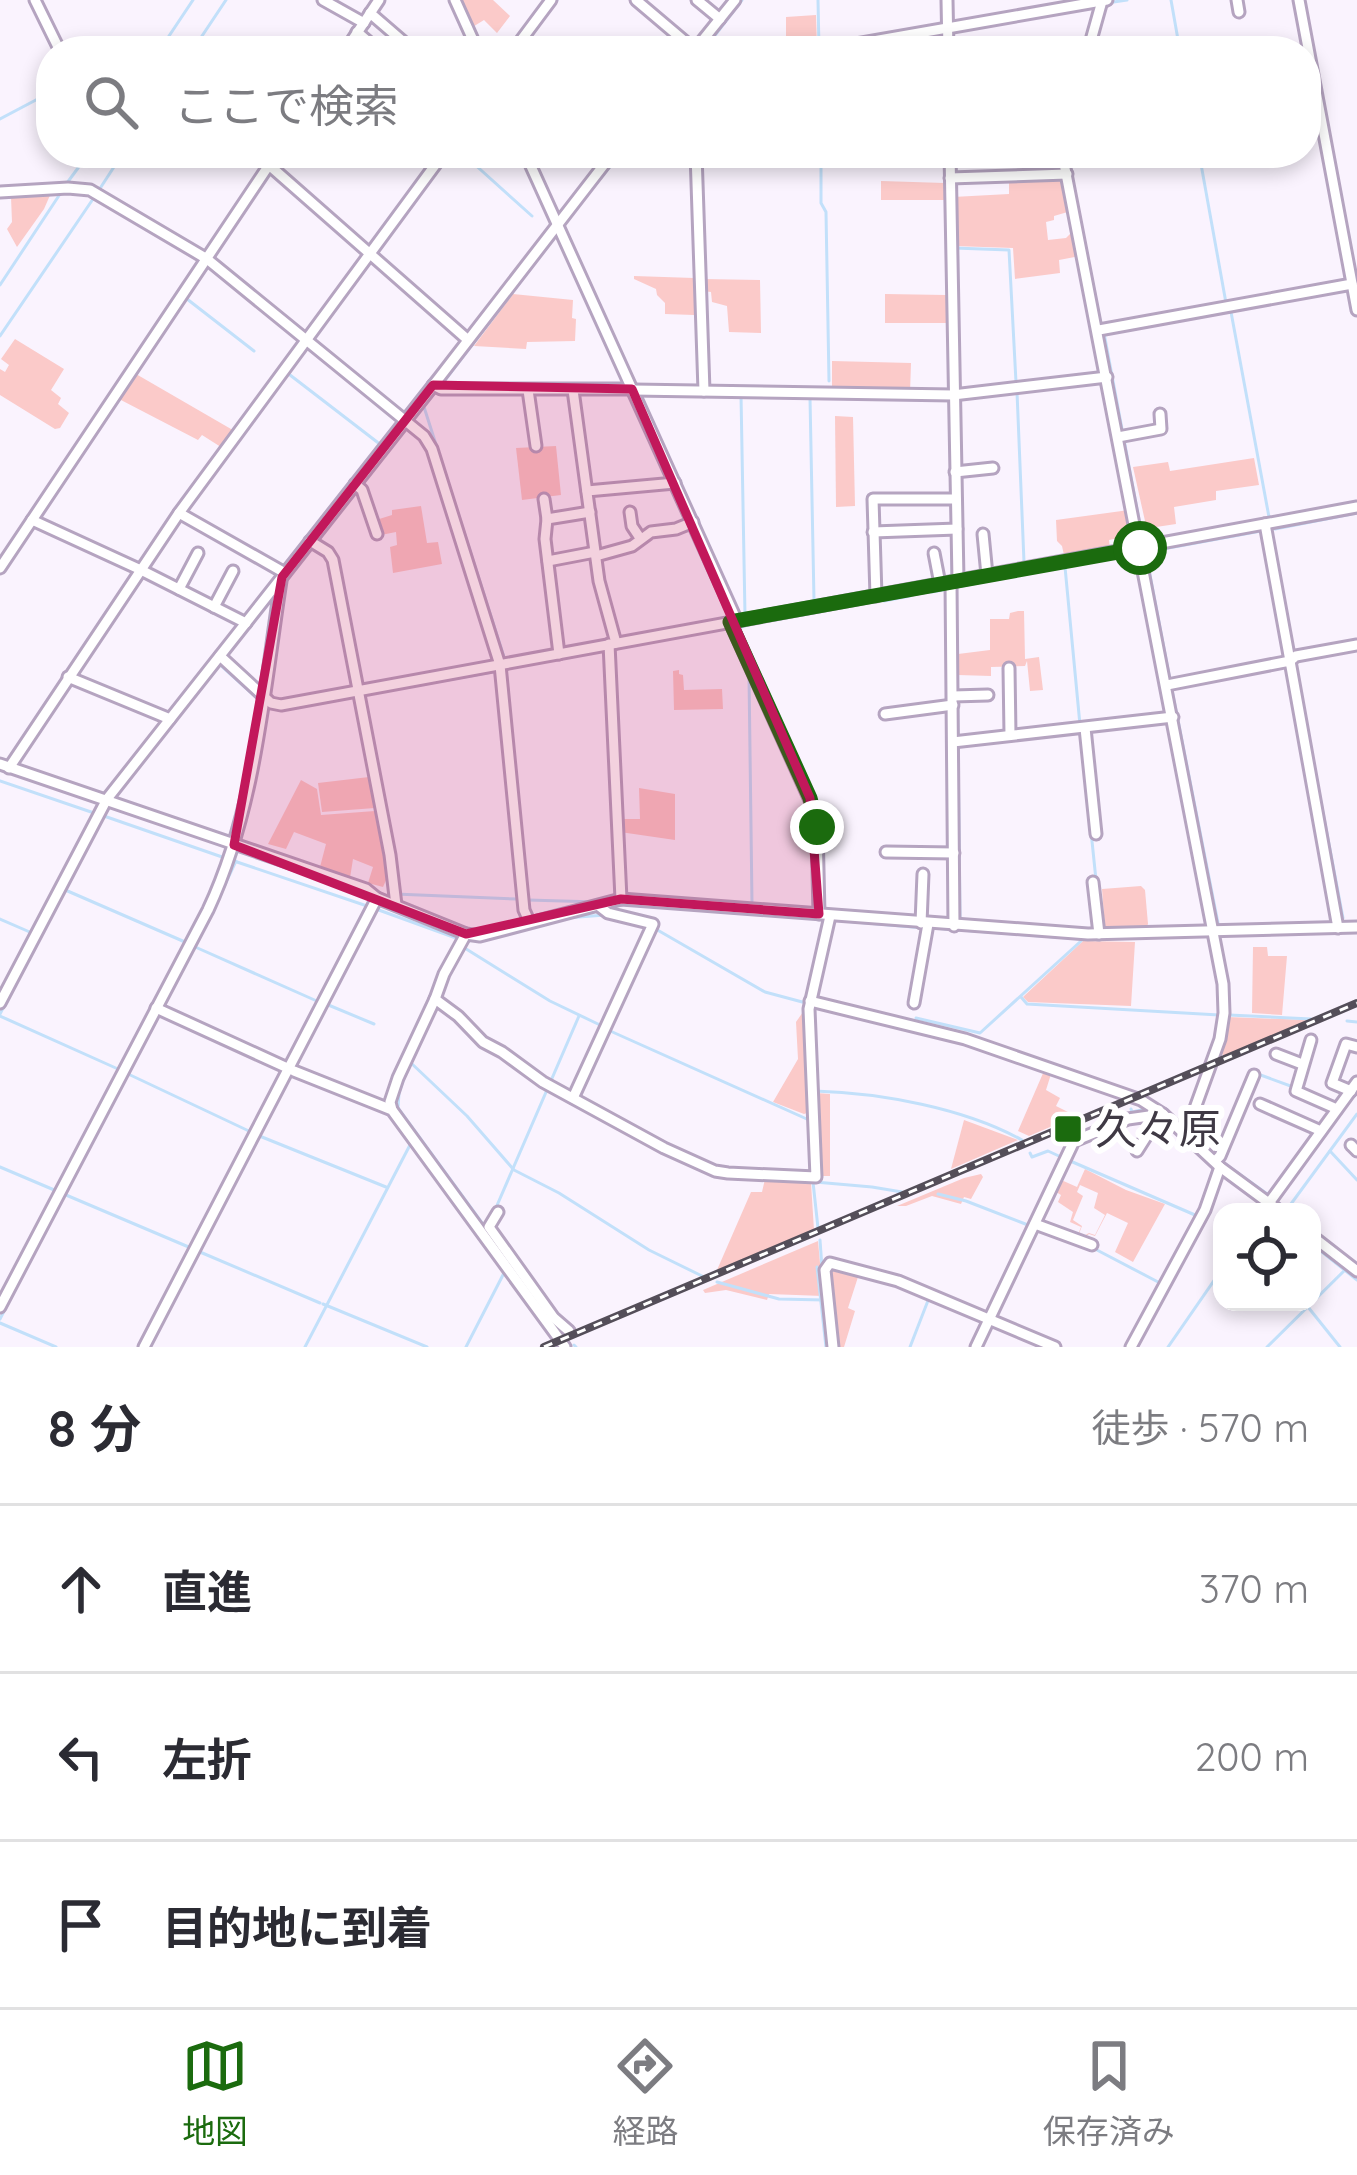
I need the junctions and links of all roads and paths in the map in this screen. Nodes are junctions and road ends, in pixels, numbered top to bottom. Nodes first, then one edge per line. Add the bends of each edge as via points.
1 (35, 0) edge
2 (323, 0) edge
3 (379, 0) edge
4 (455, 0) edge
5 (551, 0) edge
6 (635, 0) edge
7 (697, 0) edge
8 (735, 0) edge
9 (947, 0) edge
10 (1104, 0) edge
11 (1299, 0) edge
12 (720, 19) junction
13 (364, 23) junction
14 (947, 29) junction
15 (53, 36) edge
16 (355, 36) edge
17 (371, 36) edge
18 (387, 36) edge
19 (471, 36) edge
20 (524, 36) edge
21 (677, 36) edge
22 (706, 36) edge
23 (906, 36) edge
24 (947, 36) edge
25 (1093, 36) edge
26 (1306, 36) edge
27 (1321, 110) edge
28 (271, 168) edge
29 (273, 168) edge
30 (433, 168) edge
31 (532, 168) edge
32 (602, 168) edge
33 (696, 168) edge
34 (950, 168) edge
35 (1066, 168) edge
36 (1067, 174) junction
37 (950, 178) junction
38 (0, 192) edge
39 (558, 223) junction
40 (371, 256) junction
41 (209, 261) junction
42 (1353, 271) edge
43 (1352, 284) junction
44 (1357, 310) edge
45 (1099, 330) junction
46 (469, 340) junction
47 (309, 344) junction
48 (1107, 377) junction
49 (434, 385) junction
50 (528, 390) junction
51 (632, 390) junction
52 (701, 391) junction
53 (573, 392) junction
54 (951, 395) junction
55 (1160, 413) dead end
56 (406, 419) junction
57 (1162, 429) junction
58 (1118, 437) junction
59 (1164, 444) dead end
60 (536, 446) dead end
61 (993, 468) dead end
62 (955, 472) junction
63 (355, 484) junction
64 (672, 484) junction
65 (587, 491) junction
66 (544, 499) dead end
67 (956, 499) junction
68 (1357, 507) edge
69 (587, 512) junction
70 (630, 512) dead end
71 (182, 514) junction
72 (547, 519) junction
73 (35, 521) junction
74 (690, 523) junction
75 (1265, 528) junction
76 (957, 529) junction
77 (873, 532) junction
78 (983, 533) dead end
79 (377, 534) dead end
80 (640, 538) junction
81 (310, 541) junction
82 (1141, 552) junction
83 (198, 553) dead end
84 (593, 553) junction
85 (934, 553) dead end
86 (548, 561) junction
87 (0, 568) edge
88 (143, 569) junction
89 (232, 571) dead end
90 (284, 575) junction
91 (987, 575) junction
92 (950, 584) junction
93 (179, 589) junction
94 (876, 596) junction
95 (214, 607) junction
96 (734, 621) junction
97 (245, 623) junction
98 (1357, 644) edge
99 (610, 647) junction
100 (559, 654) junction
101 (220, 656) junction
102 (1292, 658) junction
103 (500, 665) junction
104 (1009, 668) dead end
105 (68, 677) junction
106 (1170, 684) junction
107 (359, 695) junction
108 (988, 695) dead end
109 (264, 697) junction
110 (953, 701) junction
111 (885, 714) dead end
112 (1173, 717) junction
113 (170, 719) junction
114 (1082, 727) junction
115 (1010, 735) junction
116 (956, 742) junction
117 (8, 765) edge
118 (107, 798) junction
119 (1096, 834) dead end
120 (234, 844) junction
121 (886, 852) dead end
122 (954, 854) junction
123 (922, 874) dead end
124 (1093, 882) dead end
125 (395, 897) junction
126 (621, 899) junction
127 (374, 904) junction
128 (599, 906) junction
129 (826, 917) junction
130 (529, 922) junction
131 (925, 923) junction
132 (954, 926) junction
133 (1357, 927) edge
134 (1338, 928) junction
135 (1099, 934) junction
136 (1215, 935) junction
137 (463, 939) junction
138 (435, 999) junction
139 (810, 1000) junction
140 (0, 1003) edge
141 (914, 1003) dead end
142 (156, 1008) junction
143 (1311, 1040) dead end
144 (1357, 1048) edge
145 (1276, 1054) dead end
146 (1302, 1064) junction
147 (291, 1070) junction
148 (1254, 1075) dead end
149 (1351, 1088) edge
150 (573, 1098) junction
151 (1260, 1104) dead end
152 (1335, 1108) junction
153 (392, 1110) junction
154 (1160, 1114) junction
155 (1187, 1130) junction
156 (1319, 1130) junction
157 (1137, 1151) dead end
158 (1218, 1161) junction
159 (1272, 1200) junction
160 (1274, 1203) edge
161 (498, 1212) dead end
162 (1034, 1224) junction
163 (487, 1231) junction
164 (1321, 1241) edge
165 (1092, 1245) dead end
166 (1351, 1259) edge
167 (1357, 1271) edge
168 (0, 1307) edge
169 (990, 1318) junction
170 (552, 1320) junction
171 (569, 1330) dead end
172 (144, 1347) edge
173 (565, 1347) edge
174 (833, 1347) edge
175 (976, 1347) edge
176 (1055, 1347) edge
177 (1131, 1347) edge

1 - 15 street
2 - 13 street
3 - 13 street
4 - 19 street
5 - 20 street
6 - 21 street
7 - 12 street
8 - 12 street
9 - 14 street
10 - 14 street
10 - 25 street
11 - 26 street
12 - 22 street
13 - 16 street
13 - 17 street
13 - 18 street
14 - 23 street
14 - 24 street
27 - 42 street
28 - 41 street
29 - 40 street
30 - 40 street
31 - 39 street
32 - 39 street
33 - 52 street
34 - 37 street
35 - 36 street
36 - 37 street
36 - 45 street
37 - 54 street
38 - 41 street via 90,190
39 - 46 street
39 - 51 street
40 - 46 street
40 - 47 street
41 - 47 street
41 - 73 street
42 - 43 street
43 - 44 street
43 - 45 street
45 - 48 street
46 - 49 street
47 - 56 street
47 - 71 street
48 - 54 street
48 - 58 street
49 - 50 street
49 - 56 street
50 - 53 street
50 - 60 street
51 - 52 street
51 - 53 street
51 - 64 street
52 - 54 street
53 - 65 street
54 - 62 street
55 - 57 street
56 - 63 street
56 - 103 street via 432,449
57 - 58 street
57 - 59 street
58 - 82 street
61 - 62 street
62 - 67 street
63 - 79 street
63 - 81 street
64 - 65 street
64 - 74 street
65 - 69 street
66 - 72 street
67 - 76 street
67 - 77 street via 873,499
68 - 75 street
69 - 72 street
69 - 84 street
70 - 80 street
71 - 88 street
71 - 90 street
72 - 86 street
73 - 87 street
73 - 88 street
74 - 80 street
74 - 96 street
75 - 82 street
75 - 102 street
76 - 77 street
76 - 92 street
77 - 94 street
78 - 91 street
80 - 84 street
81 - 90 street
81 - 107 street via 333,560
82 - 91 street
82 - 106 street
83 - 93 street
84 - 86 street
84 - 99 street
85 - 92 street
86 - 100 street
88 - 93 street
88 - 105 street
89 - 95 street
90 - 97 street
90 - 109 street
91 - 92 street
92 - 94 street
92 - 110 street
93 - 95 street
94 - 96 street
95 - 97 street
96 - 99 street
96 - 129 street via 813,807
97 - 101 street
98 - 102 street
99 - 100 street
99 - 126 street
100 - 103 street
101 - 109 street
101 - 113 street
102 - 106 street
102 - 134 street
103 - 107 street
103 - 130 street
104 - 115 street
105 - 113 street
105 - 117 street
106 - 112 street
107 - 109 street via 281,705
107 - 125 street
108 - 110 street
109 - 120 street
110 - 111 street
110 - 116 street
112 - 114 street
112 - 136 street
113 - 118 street
114 - 115 street
114 - 119 street
115 - 116 street
116 - 122 street
117 - 118 street
118 - 120 street
118 - 140 street
120 - 127 street via 366,889
120 - 142 street
121 - 122 street
122 - 132 street
123 - 131 street
124 - 135 street
125 - 127 street
125 - 137 street
126 - 128 street
126 - 129 street
127 - 147 street
128 - 130 street
128 - 150 street via 651,927
129 - 131 street
129 - 139 street
130 - 137 street
131 - 132 street
131 - 141 street
132 - 135 street
133 - 134 street
134 - 136 street
135 - 136 street
136 - 155 street via 1224,1015
137 - 138 street
138 - 150 street via 483,1042
138 - 153 street
139 - 150 street via 812,1177 715,1171
139 - 154 street via 965,1039 1141,1100
142 - 147 street
142 - 168 street
143 - 146 street
144 - 149 street via 1346,1044 1333,1083
145 - 146 street
146 - 152 street via 1295,1091
147 - 153 street
147 - 172 street
148 - 158 street
149 - 152 street
151 - 156 street
152 - 156 street
153 - 163 street
154 - 155 street
154 - 157 street
154 - 162 street via 1074,1141
155 - 158 street
156 - 159 street
158 - 159 street
158 - 177 street via 1205,1210
159 - 160 street
161 - 163 street
162 - 165 street
162 - 169 street
163 - 170 street
164 - 166 street
166 - 167 street
169 - 174 street via 827,1263
169 - 175 street
169 - 176 street
170 - 171 street
170 - 173 street

